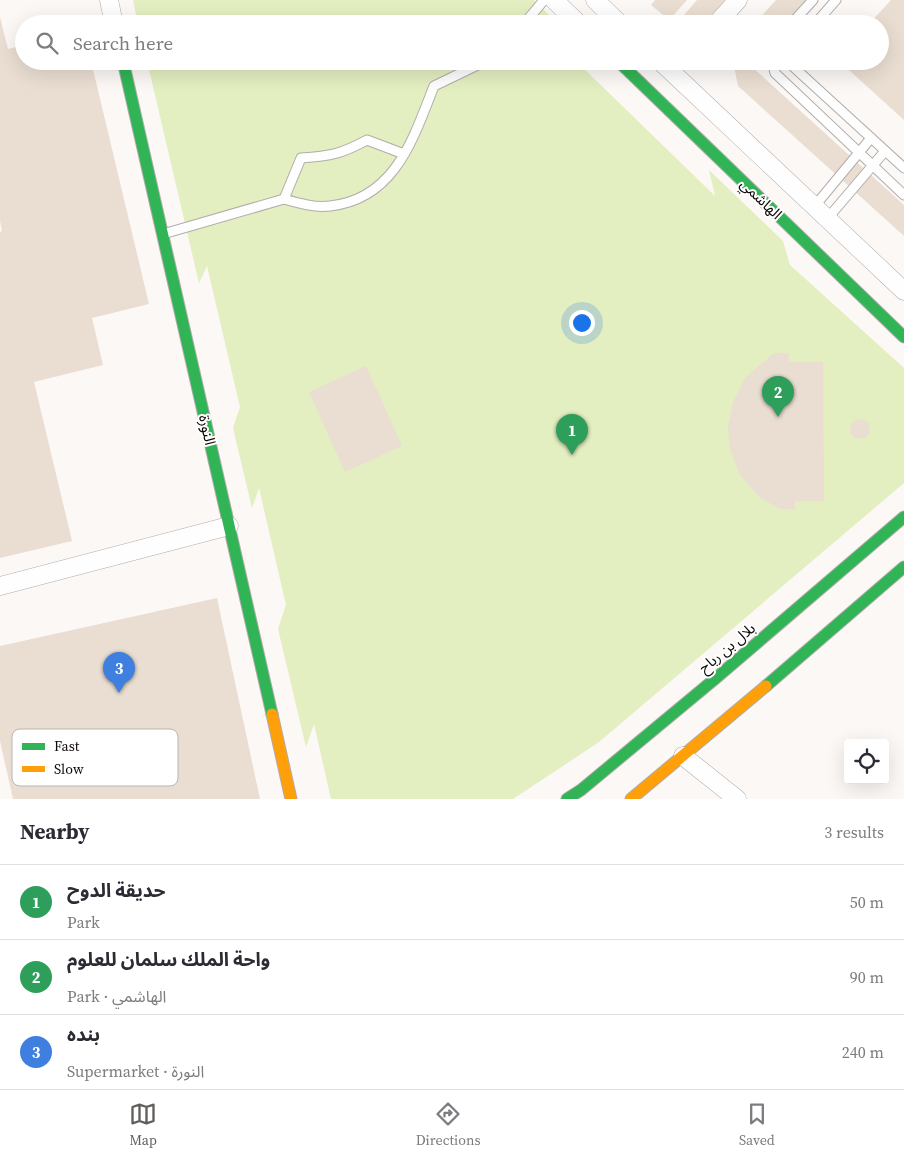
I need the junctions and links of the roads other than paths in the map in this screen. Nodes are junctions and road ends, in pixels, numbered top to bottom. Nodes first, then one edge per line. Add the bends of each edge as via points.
1 (109, 0) edge
2 (544, 0) edge
3 (554, 0) edge
4 (594, 0) edge
5 (738, 0) edge
6 (812, 0) edge
7 (836, 0) edge
8 (112, 15) edge
9 (532, 15) edge
10 (570, 15) edge
11 (610, 15) edge
12 (724, 15) edge
13 (799, 15) edge
14 (823, 15) edge
15 (125, 70) edge
16 (467, 70) edge
17 (627, 70) edge
18 (675, 70) edge
19 (774, 70) edge
20 (797, 70) edge
21 (872, 138) junction
22 (885, 151) junction
23 (860, 153) junction
24 (404, 154) junction
25 (873, 165) junction
26 (904, 168) edge
27 (904, 195) edge
28 (284, 199) junction
29 (821, 213) junction
30 (162, 234) junction
31 (904, 291) edge
32 (904, 337) edge
33 (904, 516) edge
34 (229, 526) junction
35 (904, 566) edge
36 (0, 586) edge
37 (682, 756) junction
38 (292, 799) edge
39 (567, 799) edge
40 (631, 799) edge
41 (737, 799) edge

1 - 8 street
2 - 9 lane
3 - 10 street
4 - 11 street
5 - 12 street
6 - 13 lane
7 - 14 lane
15 - 30 street, النورة
16 - 24 lane via 434,86
17 - 32 street, الهاشمي
18 - 29 street, الهاشمي
19 - 23 lane
20 - 21 lane
21 - 22 lane
21 - 23 lane
22 - 25 lane
22 - 26 lane
23 - 25 lane
23 - 29 lane
24 - 28 lane via 383,184 358,199 329,207
24 - 28 lane via 367,140 346,152 301,158
25 - 27 lane
25 - 29 lane
28 - 30 lane
29 - 31 street, الهاشمي
30 - 34 street, النورة
33 - 39 street, بلال بن رباح via 716,678
34 - 36 street
34 - 38 street, النورة
35 - 37 street
37 - 40 street
37 - 41 street

